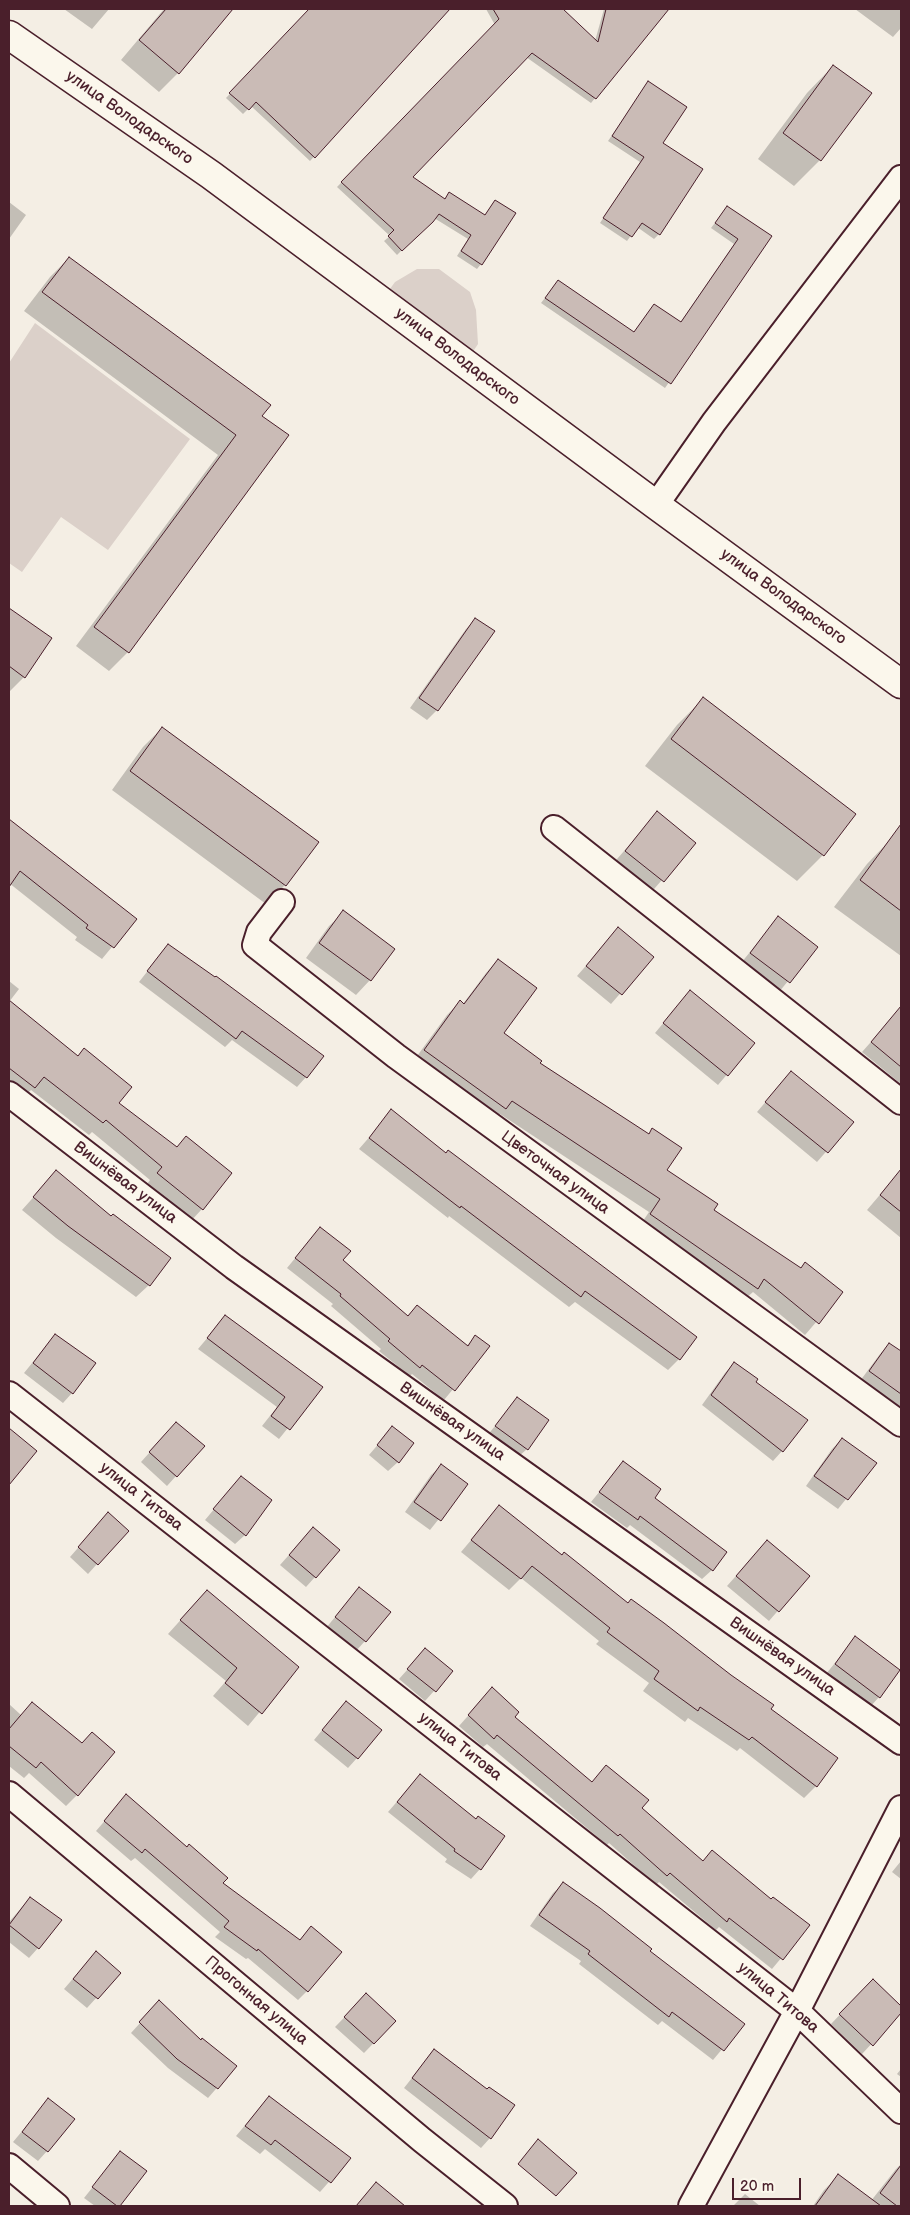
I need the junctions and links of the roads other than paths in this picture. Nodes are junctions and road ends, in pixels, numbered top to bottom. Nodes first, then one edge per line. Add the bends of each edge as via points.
1 (9, 35) edge
2 (901, 178) edge
3 (656, 506) junction
4 (901, 684) edge
5 (554, 828) dead end
6 (282, 902) dead end
7 (9, 1094) edge
8 (901, 1102) edge
9 (9, 1394) edge
10 (901, 1424) edge
11 (901, 1742) edge
12 (9, 1794) edge
13 (901, 1808) edge
14 (797, 2011) junction
15 (901, 2111) edge
16 (9, 2166) edge
17 (56, 2206) edge
18 (505, 2206) edge
19 (691, 2206) edge

1 - 3 main road, улица Володарского via 210,175
2 - 3 street via 714,422
3 - 4 main road, улица Володарского
5 - 8 street
6 - 10 street, Цветочная улица via 259,932 256,945 444,1091
7 - 11 street, Вишнёвая улица via 234,1267
9 - 14 street, улица Титова
12 - 18 street, Прогонная улица
13 - 14 street
14 - 15 street, улица Титова
14 - 19 street
16 - 17 street

